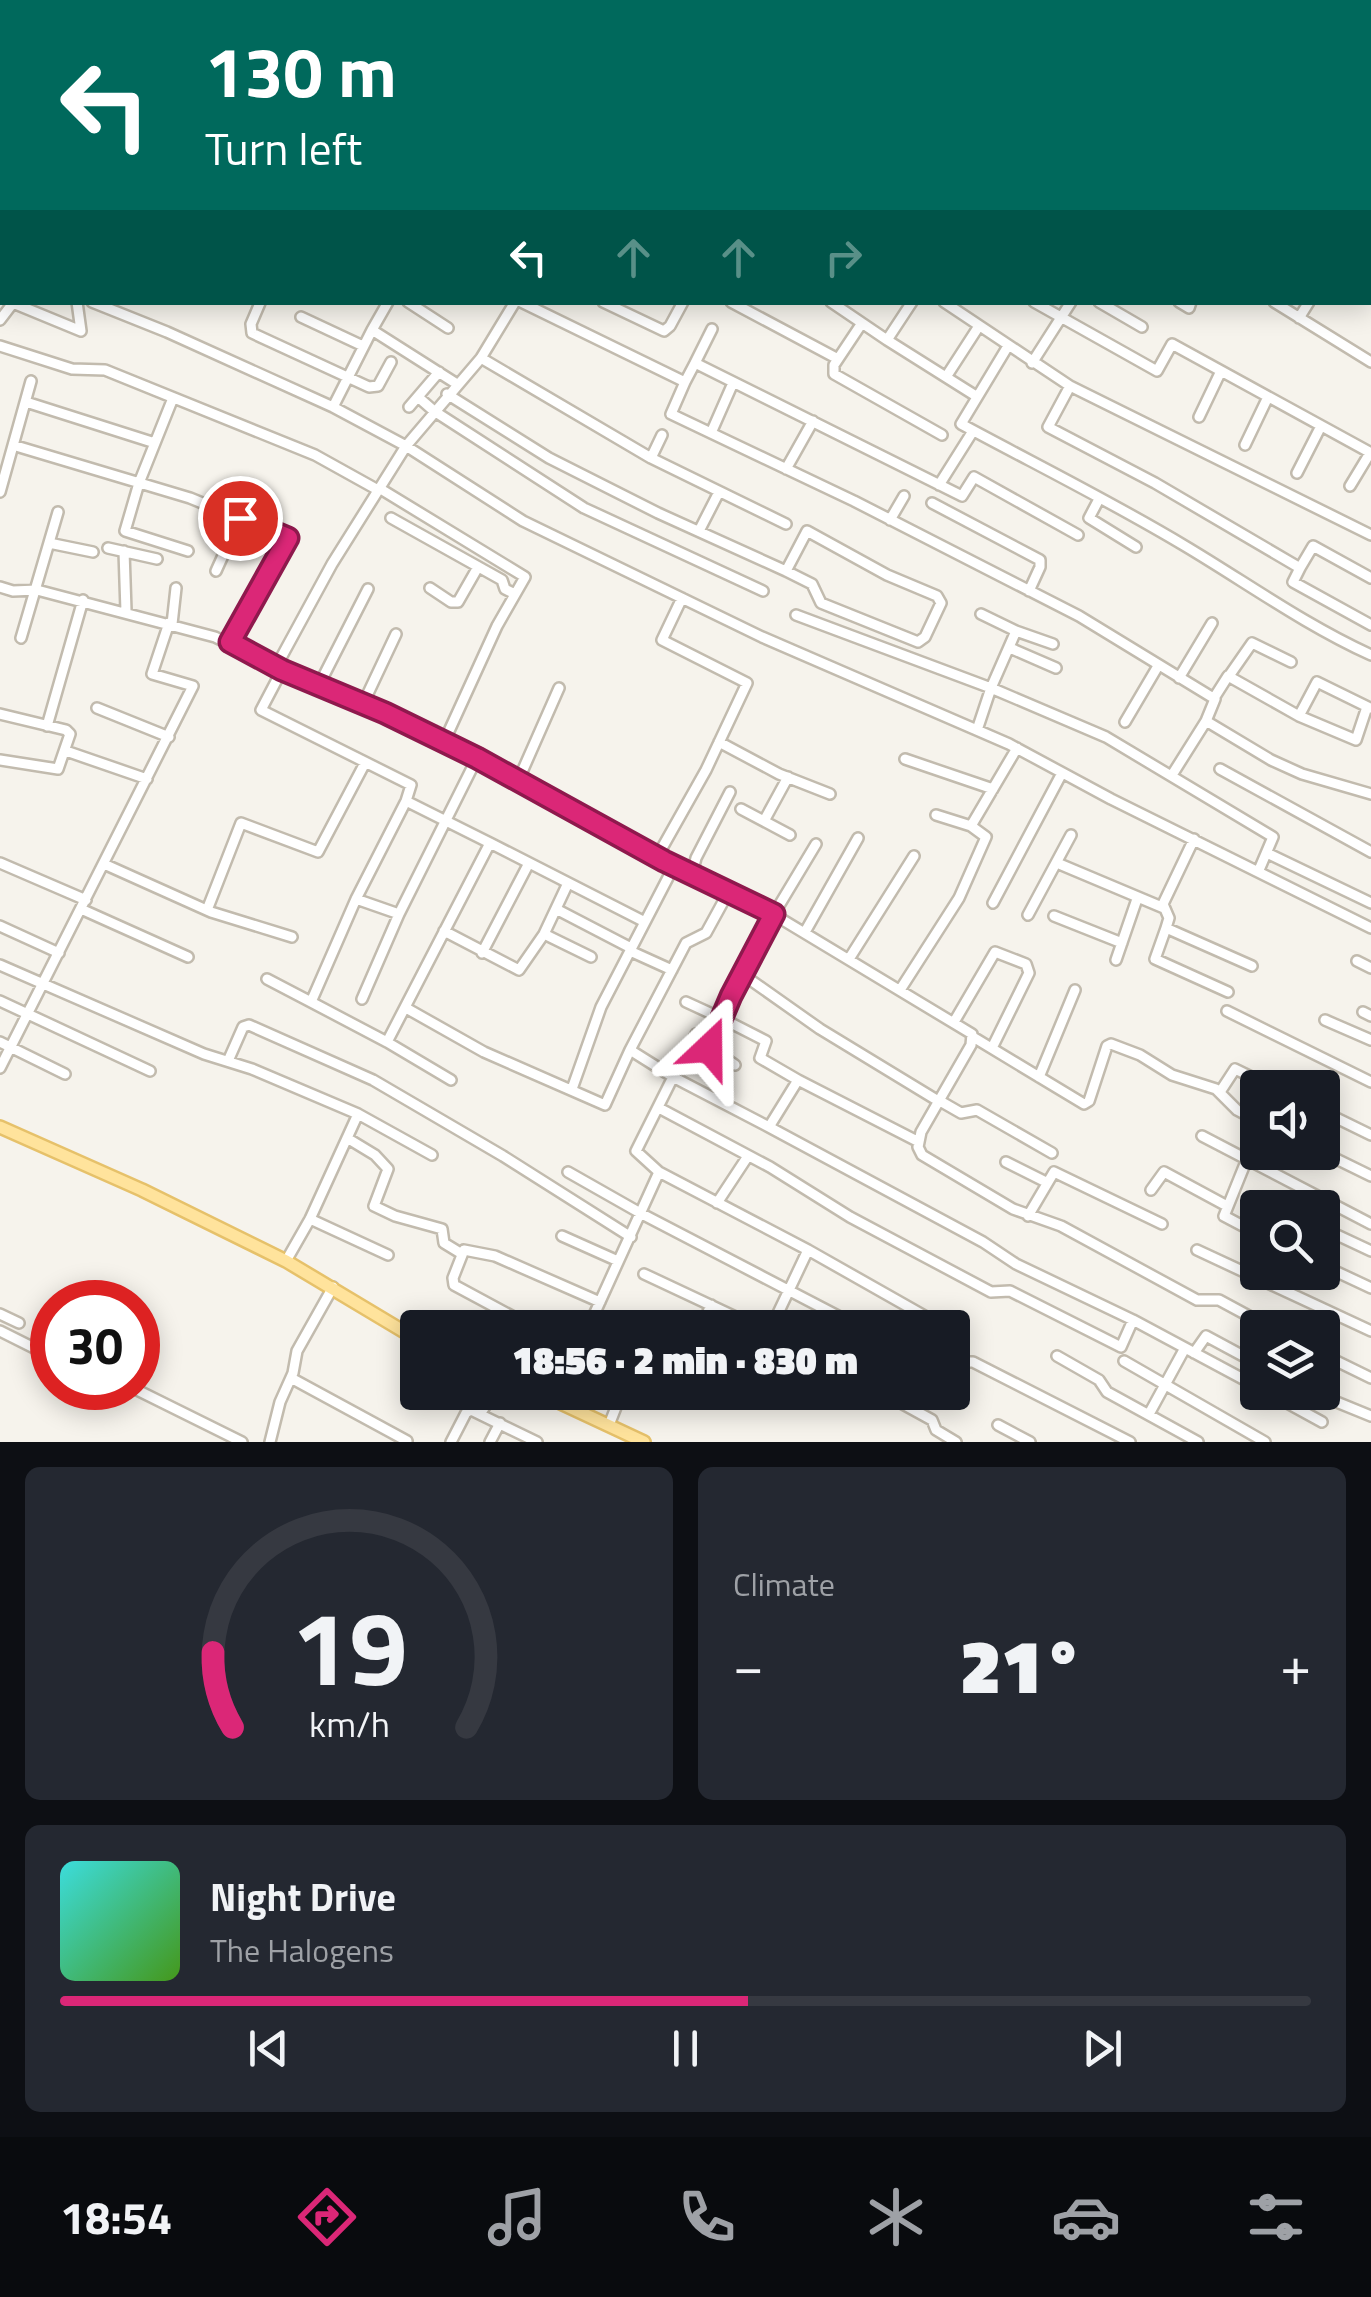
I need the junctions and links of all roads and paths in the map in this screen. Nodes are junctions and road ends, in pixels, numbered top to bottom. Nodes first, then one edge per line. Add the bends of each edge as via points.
1 (20, 305) edge
2 (78, 305) edge
3 (100, 305) edge
4 (259, 305) edge
5 (384, 305) edge
6 (413, 305) edge
7 (516, 305) edge
8 (524, 305) edge
9 (609, 305) edge
10 (681, 305) edge
11 (737, 305) edge
12 (835, 305) edge
13 (910, 305) edge
14 (948, 305) edge
15 (1039, 305) edge
16 (1070, 305) edge
17 (1104, 305) edge
18 (1279, 305) edge
19 (1308, 305) edge
20 (302, 317) dead end
21 (1299, 318) junction
22 (1062, 320) junction
23 (862, 323) junction
24 (979, 326) junction
25 (1142, 326) dead end
26 (448, 328) dead end
27 (712, 329) dead end
28 (372, 330) junction
29 (887, 340) junction
30 (0, 346) edge
31 (363, 346) junction
32 (1008, 346) junction
33 (481, 358) junction
34 (838, 359) junction
35 (392, 362) dead end
36 (1371, 362) edge
37 (695, 363) junction
38 (1032, 363) junction
39 (1220, 371) junction
40 (439, 372) junction
41 (347, 376) junction
42 (946, 378) junction
43 (32, 381) dead end
44 (686, 382) junction
45 (733, 382) junction
46 (457, 384) junction
47 (1070, 386) junction
48 (447, 394) junction
49 (976, 396) junction
50 (418, 397) junction
51 (1268, 397) junction
52 (173, 398) junction
53 (26, 402) junction
54 (334, 407) junction
55 (409, 407) dead end
56 (434, 411) junction
57 (1199, 417) dead end
58 (812, 421) junction
59 (1321, 426) junction
60 (973, 431) junction
61 (711, 433) junction
62 (662, 435) dead end
63 (942, 435) dead end
64 (155, 443) junction
65 (1245, 445) dead end
66 (16, 446) junction
67 (406, 446) junction
68 (1370, 453) edge
69 (651, 458) junction
70 (786, 469) junction
71 (1297, 473) dead end
72 (139, 484) junction
73 (940, 485) junction
74 (1350, 486) dead end
75 (378, 489) junction
76 (0, 492) edge
77 (719, 492) junction
78 (904, 496) dead end
79 (1099, 499) junction
80 (932, 504) dead end
81 (58, 512) dead end
82 (240, 518) junction
83 (391, 518) dead end
84 (890, 520) junction
85 (786, 524) dead end
86 (699, 532) junction
87 (1078, 535) dead end
88 (1371, 535) edge
89 (50, 543) junction
90 (1136, 547) dead end
91 (108, 548) dead end
92 (124, 551) junction
93 (93, 552) dead end
94 (188, 552) dead end
95 (157, 559) dead end
96 (478, 566) junction
97 (1300, 568) junction
98 (786, 571) junction
99 (216, 572) dead end
100 (1371, 578) edge
101 (0, 587) edge
102 (176, 588) dead end
103 (430, 588) dead end
104 (368, 589) dead end
105 (36, 590) junction
106 (763, 591) dead end
107 (1029, 591) junction
108 (516, 594) junction
109 (682, 598) junction
110 (83, 600) junction
111 (126, 611) junction
112 (981, 614) dead end
113 (796, 615) dead end
114 (1212, 623) dead end
115 (170, 624) junction
116 (1371, 624) edge
117 (1016, 632) junction
118 (396, 634) dead end
119 (20, 638) dead end
120 (230, 642) junction
121 (1053, 644) dead end
122 (1010, 648) junction
123 (1371, 655) edge
124 (1291, 662) dead end
125 (1158, 666) junction
126 (279, 668) junction
127 (1056, 668) dead end
128 (1228, 676) junction
129 (1180, 678) junction
130 (319, 686) junction
131 (559, 688) dead end
132 (991, 688) junction
133 (1214, 698) junction
134 (362, 704) junction
135 (1369, 707) edge
136 (97, 708) dead end
137 (0, 714) edge
138 (1299, 716) junction
139 (1206, 721) junction
140 (1125, 722) dead end
141 (48, 726) junction
142 (978, 730) junction
143 (168, 737) junction
144 (444, 742) junction
145 (720, 742) junction
146 (1017, 748) junction
147 (66, 751) junction
148 (477, 758) junction
149 (906, 759) dead end
150 (0, 760) edge
151 (365, 763) junction
152 (1220, 769) dead end
153 (1062, 773) junction
154 (1172, 775) junction
155 (788, 777) junction
156 (148, 779) junction
157 (518, 781) junction
158 (993, 788) junction
159 (730, 792) dead end
160 (830, 794) dead end
161 (1371, 794) edge
162 (406, 801) junction
163 (740, 809) dead end
164 (936, 814) dead end
165 (446, 820) junction
166 (764, 821) junction
167 (972, 826) junction
168 (790, 835) dead end
169 (1072, 835) dead end
170 (858, 838) dead end
171 (1194, 839) junction
172 (490, 843) junction
173 (816, 844) dead end
174 (1371, 852) edge
175 (1266, 853) junction
176 (914, 856) dead end
177 (657, 858) junction
178 (0, 863) edge
179 (529, 863) junction
180 (1057, 863) junction
181 (104, 864) junction
182 (674, 866) junction
183 (1258, 870) junction
184 (692, 874) junction
185 (568, 883) junction
186 (729, 891) junction
187 (356, 899) junction
188 (1137, 899) junction
189 (992, 902) dead end
190 (1371, 903) edge
191 (84, 904) junction
192 (1164, 908) junction
193 (556, 909) junction
194 (207, 910) junction
195 (400, 914) junction
196 (774, 914) junction
197 (1028, 915) dead end
198 (1054, 916) dead end
199 (645, 922) junction
200 (0, 926) edge
201 (1166, 928) junction
202 (1371, 928) edge
203 (444, 932) junction
204 (805, 932) junction
205 (544, 934) junction
206 (292, 937) dead end
207 (1122, 943) junction
208 (630, 950) junction
209 (59, 952) junction
210 (482, 954) junction
211 (188, 957) dead end
212 (591, 957) dead end
213 (850, 958) junction
214 (1116, 960) dead end
215 (1357, 961) dead end
216 (0, 965) edge
217 (1252, 966) dead end
218 (1371, 968) edge
219 (672, 970) junction
220 (742, 974) junction
221 (267, 980) dead end
222 (43, 984) junction
223 (900, 990) junction
224 (1075, 990) dead end
225 (1228, 992) dead end
226 (362, 999) dead end
227 (0, 1002) edge
228 (311, 1002) junction
229 (686, 1002) dead end
230 (406, 1008) junction
231 (1227, 1011) dead end
232 (27, 1014) junction
233 (721, 1018) junction
234 (1325, 1020) dead end
235 (954, 1022) junction
236 (696, 1034) dead end
237 (973, 1037) junction
238 (1371, 1040) edge
239 (0, 1042) edge
240 (388, 1042) junction
241 (10, 1048) junction
242 (992, 1048) junction
243 (630, 1050) junction
244 (228, 1061) junction
245 (735, 1065) dead end
246 (0, 1068) edge
247 (150, 1071) dead end
248 (1240, 1071) edge
249 (65, 1074) dead end
250 (673, 1077) junction
251 (1039, 1077) junction
252 (450, 1080) dead end
253 (798, 1080) junction
254 (1371, 1082) edge
255 (572, 1089) junction
256 (1220, 1092) junction
257 (940, 1102) junction
258 (659, 1108) junction
259 (1240, 1112) edge
260 (358, 1114) junction
261 (1340, 1120) edge
262 (769, 1126) junction
263 (0, 1127) edge
264 (1371, 1135) edge
265 (1202, 1136) dead end
266 (347, 1138) junction
267 (918, 1142) junction
268 (1052, 1153) dead end
269 (432, 1155) dead end
270 (748, 1156) junction
271 (1240, 1156) edge
272 (1340, 1161) edge
273 (1006, 1162) dead end
274 (1243, 1170) edge
275 (1267, 1170) edge
276 (568, 1172) dead end
277 (659, 1172) junction
278 (1371, 1176) edge
279 (1046, 1182) junction
280 (1152, 1190) dead end
281 (717, 1203) junction
282 (1227, 1206) junction
283 (642, 1214) junction
284 (1028, 1216) junction
285 (310, 1219) junction
286 (1162, 1224) dead end
287 (1371, 1224) edge
288 (1240, 1226) edge
289 (562, 1236) dead end
290 (1340, 1236) edge
291 (631, 1237) junction
292 (808, 1250) junction
293 (1197, 1250) dead end
294 (1371, 1251) edge
295 (388, 1254) dead end
296 (462, 1254) junction
297 (286, 1260) junction
298 (618, 1261) junction
299 (1340, 1273) edge
300 (644, 1274) dead end
301 (333, 1288) junction
302 (1371, 1288) edge
303 (788, 1292) junction
304 (600, 1302) junction
305 (711, 1305) junction
306 (501, 1310) edge
307 (596, 1310) edge
308 (709, 1310) edge
309 (721, 1310) edge
310 (780, 1310) edge
311 (824, 1310) edge
312 (914, 1310) edge
313 (1240, 1311) edge
314 (0, 1314) edge
315 (1134, 1320) junction
316 (18, 1323) dead end
317 (400, 1329) edge
318 (0, 1331) edge
319 (1371, 1331) edge
320 (30, 1345) edge
321 (1190, 1350) junction
322 (1240, 1354) edge
323 (1058, 1356) dead end
324 (970, 1361) edge
325 (1124, 1361) dead end
326 (1340, 1363) edge
327 (292, 1378) junction
328 (1240, 1378) edge
329 (1371, 1378) edge
330 (1166, 1384) junction
331 (160, 1401) edge
332 (1340, 1403) edge
333 (484, 1410) edge
334 (582, 1410) edge
335 (614, 1410) edge
336 (914, 1410) edge
337 (1300, 1410) edge
338 (482, 1413) junction
339 (1148, 1414) junction
340 (1371, 1416) edge
341 (1322, 1422) dead end
342 (500, 1423) junction
343 (998, 1424) dead end
344 (608, 1425) junction
345 (242, 1442) edge
346 (270, 1442) edge
347 (407, 1442) edge
348 (451, 1442) edge
349 (490, 1442) edge
350 (536, 1442) edge
351 (644, 1442) edge
352 (956, 1442) edge
353 (1030, 1442) edge
354 (1130, 1442) edge
355 (1198, 1442) edge
356 (1266, 1442) edge

1 - 2 street via 81,332
3 - 54 street
4 - 41 street via 252,333
5 - 28 street
6 - 26 street
7 - 33 street
8 - 44 street
9 - 10 street via 664,332
11 - 34 street
12 - 23 street
13 - 29 street
14 - 24 street
15 - 22 street
16 - 22 street
17 - 25 street
18 - 21 street
19 - 21 street
20 - 31 street
21 - 36 street
22 - 38 street
22 - 39 street via 1157,370 1172,344
23 - 29 street
23 - 34 street
24 - 32 street
24 - 42 street
27 - 37 street
28 - 31 street
28 - 40 street
29 - 42 street
30 - 52 street via 72,369 105,370
31 - 41 street
32 - 38 street
32 - 49 street
33 - 46 street
33 - 69 street
34 - 63 street via 835,376
35 - 41 street via 374,388
37 - 44 street
37 - 45 street
38 - 47 street
39 - 51 street
39 - 57 street
40 - 46 street
40 - 50 street
41 - 54 street
42 - 49 street
43 - 53 street
44 - 61 street via 671,414
45 - 58 street
45 - 61 street
46 - 48 street
47 - 88 street
47 - 97 street via 1048,427
48 - 56 street
48 - 86 street via 549,458
49 - 60 street via 960,424
50 - 55 street
50 - 56 street
51 - 59 street
51 - 65 street
52 - 64 street
52 - 75 street via 315,455
53 - 64 street
53 - 66 street
54 - 67 street
56 - 67 street
56 - 106 street via 584,508
58 - 70 street
58 - 73 street
59 - 68 street
59 - 71 street
60 - 73 street
60 - 79 street
61 - 70 street
62 - 69 street
64 - 72 street
66 - 72 street
66 - 76 street
67 - 75 street
67 - 109 street via 523,521
68 - 74 street
69 - 77 street
70 - 84 street
72 - 82 street
72 - 94 street via 125,531
73 - 87 street via 962,496 974,477
75 - 108 street via 526,577
75 - 126 street
77 - 85 street
77 - 86 street
78 - 84 street
79 - 90 street via 1089,518
79 - 123 street
80 - 107 street via 1040,560
81 - 89 street
82 - 99 street
82 - 120 street via 288,538
83 - 96 street
84 - 107 street
86 - 98 street
89 - 93 street
89 - 105 street
91 - 92 street
92 - 95 street
92 - 111 street
96 - 103 street via 458,602
96 - 108 street
97 - 100 street via 1312,546
97 - 116 street via 1293,582
98 - 98 street via 808,531 941,603 918,642 821,603 812,584
101 - 105 street
102 - 115 street
104 - 130 street
105 - 110 street
105 - 119 street
107 - 125 street
108 - 144 street
109 - 142 street
109 - 145 street via 662,640 747,682
110 - 111 street
110 - 141 street
111 - 115 street
112 - 117 street
113 - 132 street
114 - 129 street
115 - 120 street
115 - 143 street via 152,674 193,686
117 - 121 street
117 - 122 street
118 - 134 street
120 - 126 street
122 - 127 street
122 - 132 street
124 - 128 street via 1252,643
125 - 129 street
125 - 140 street
126 - 130 street
126 - 151 street via 261,710
128 - 133 street
128 - 138 street
129 - 133 street
130 - 134 street
131 - 157 street
132 - 142 street
132 - 154 street via 1106,737
133 - 139 street
134 - 144 street
135 - 138 street via 1317,682
135 - 138 street via 1356,740
136 - 143 street
137 - 141 street
139 - 154 street
139 - 161 street via 1271,760
141 - 147 street via 70,732
142 - 146 street
143 - 156 street
144 - 148 street
145 - 155 street
145 - 177 street
146 - 153 street
146 - 158 street
147 - 150 street via 55,770
147 - 156 street
148 - 157 street
148 - 165 street
149 - 158 street
151 - 162 street via 410,785
151 - 194 street via 318,852 241,822
152 - 174 street
153 - 171 street
153 - 189 street
154 - 175 street via 1273,837
155 - 160 street
155 - 166 street
156 - 181 street
157 - 177 street
158 - 167 street
159 - 184 street
162 - 165 street
162 - 187 street
163 - 166 street
164 - 167 street
165 - 172 street
165 - 195 street
166 - 168 street
167 - 223 street via 986,840 959,898
169 - 180 street
170 - 204 street
171 - 183 street
171 - 192 street
172 - 179 street
172 - 203 street
173 - 196 street
175 - 183 street
175 - 190 street
176 - 213 street
177 - 182 street
178 - 191 street
179 - 185 street
179 - 210 street
180 - 188 street
180 - 197 street
181 - 191 street
181 - 194 street
182 - 184 street
182 - 199 street
183 - 202 street
184 - 186 street
185 - 193 street
185 - 199 street
186 - 196 street
186 - 219 street via 708,930 686,943
187 - 195 street
187 - 228 street
188 - 192 street
188 - 207 street
191 - 209 street
191 - 211 street
192 - 201 street
193 - 205 street
193 - 208 street
194 - 206 street
195 - 226 street
196 - 204 street
196 - 220 street
198 - 207 street
199 - 208 street
200 - 209 street
201 - 217 street
201 - 225 street via 1155,959
203 - 210 street
203 - 230 street
204 - 213 street
205 - 210 street via 519,970
205 - 212 street
207 - 214 street
208 - 219 street
208 - 255 street
209 - 222 street
213 - 223 street
215 - 218 street
216 - 222 street
219 - 243 street
220 - 233 street
220 - 257 street
221 - 228 street
222 - 232 street
222 - 244 street
223 - 235 street
224 - 251 street
227 - 232 street
228 - 240 street
229 - 233 street
230 - 240 street
230 - 255 street via 484,1052
231 - 254 street
232 - 241 street
232 - 247 street
233 - 245 street via 709,1048
233 - 253 street via 766,1040 760,1058
234 - 238 street
235 - 237 street
235 - 242 street via 995,952 1026,964 1029,973
236 - 250 street
237 - 242 street
237 - 257 street
239 - 241 street
240 - 252 street
241 - 246 street
241 - 249 street
242 - 251 street
243 - 250 street
243 - 255 street via 605,1105
244 - 260 street
244 - 291 street via 249,1025 373,1080
248 - 256 street via 1235,1069
250 - 258 street
250 - 262 street
251 - 256 street via 1086,1104 1111,1044
253 - 262 street
253 - 267 street
256 - 259 street
257 - 267 street
257 - 268 street via 962,1113 977,1110
258 - 270 street
258 - 277 street via 636,1151
260 - 266 street
260 - 269 street
261 - 264 street
262 - 315 street via 1016,1264
263 - 297 main road
265 - 271 street
266 - 285 street
266 - 296 street via 388,1168 374,1206 442,1228 444,1242
267 - 284 street via 927,1159
270 - 281 street
270 - 315 street via 991,1292 1010,1291 1122,1346
272 - 278 street
273 - 279 street
274 - 282 street
275 - 287 street
276 - 283 street
277 - 281 street
277 - 283 street
279 - 284 street
279 - 286 street via 1055,1172
280 - 282 street via 1164,1172
281 - 292 street
282 - 288 street via 1226,1219
283 - 291 street
283 - 303 street
284 - 313 street via 1060,1226 1197,1300 1219,1300
285 - 295 street
285 - 297 street
289 - 298 street
290 - 294 street
291 - 298 street
292 - 303 street
292 - 312 street
293 - 319 street
296 - 304 street via 468,1248 495,1256
296 - 306 street via 454,1285
297 - 301 main road
298 - 304 street
299 - 302 street
300 - 305 street
301 - 317 main road
301 - 327 street via 297,1351
303 - 310 street
303 - 311 street
304 - 307 street
305 - 308 street
305 - 309 street
314 - 316 street
315 - 321 street
318 - 320 street
321 - 322 street via 1206,1336
321 - 328 street
321 - 330 street
323 - 339 street
324 - 354 street
325 - 330 street
326 - 329 street
327 - 346 street
327 - 347 street
330 - 339 street
330 - 356 street
331 - 345 street
332 - 340 street
333 - 338 street
334 - 344 main road
335 - 344 street
336 - 352 street
337 - 341 street
338 - 342 street
338 - 348 street via 466,1412
339 - 355 street
342 - 349 street
342 - 350 street
343 - 353 street
344 - 351 main road

